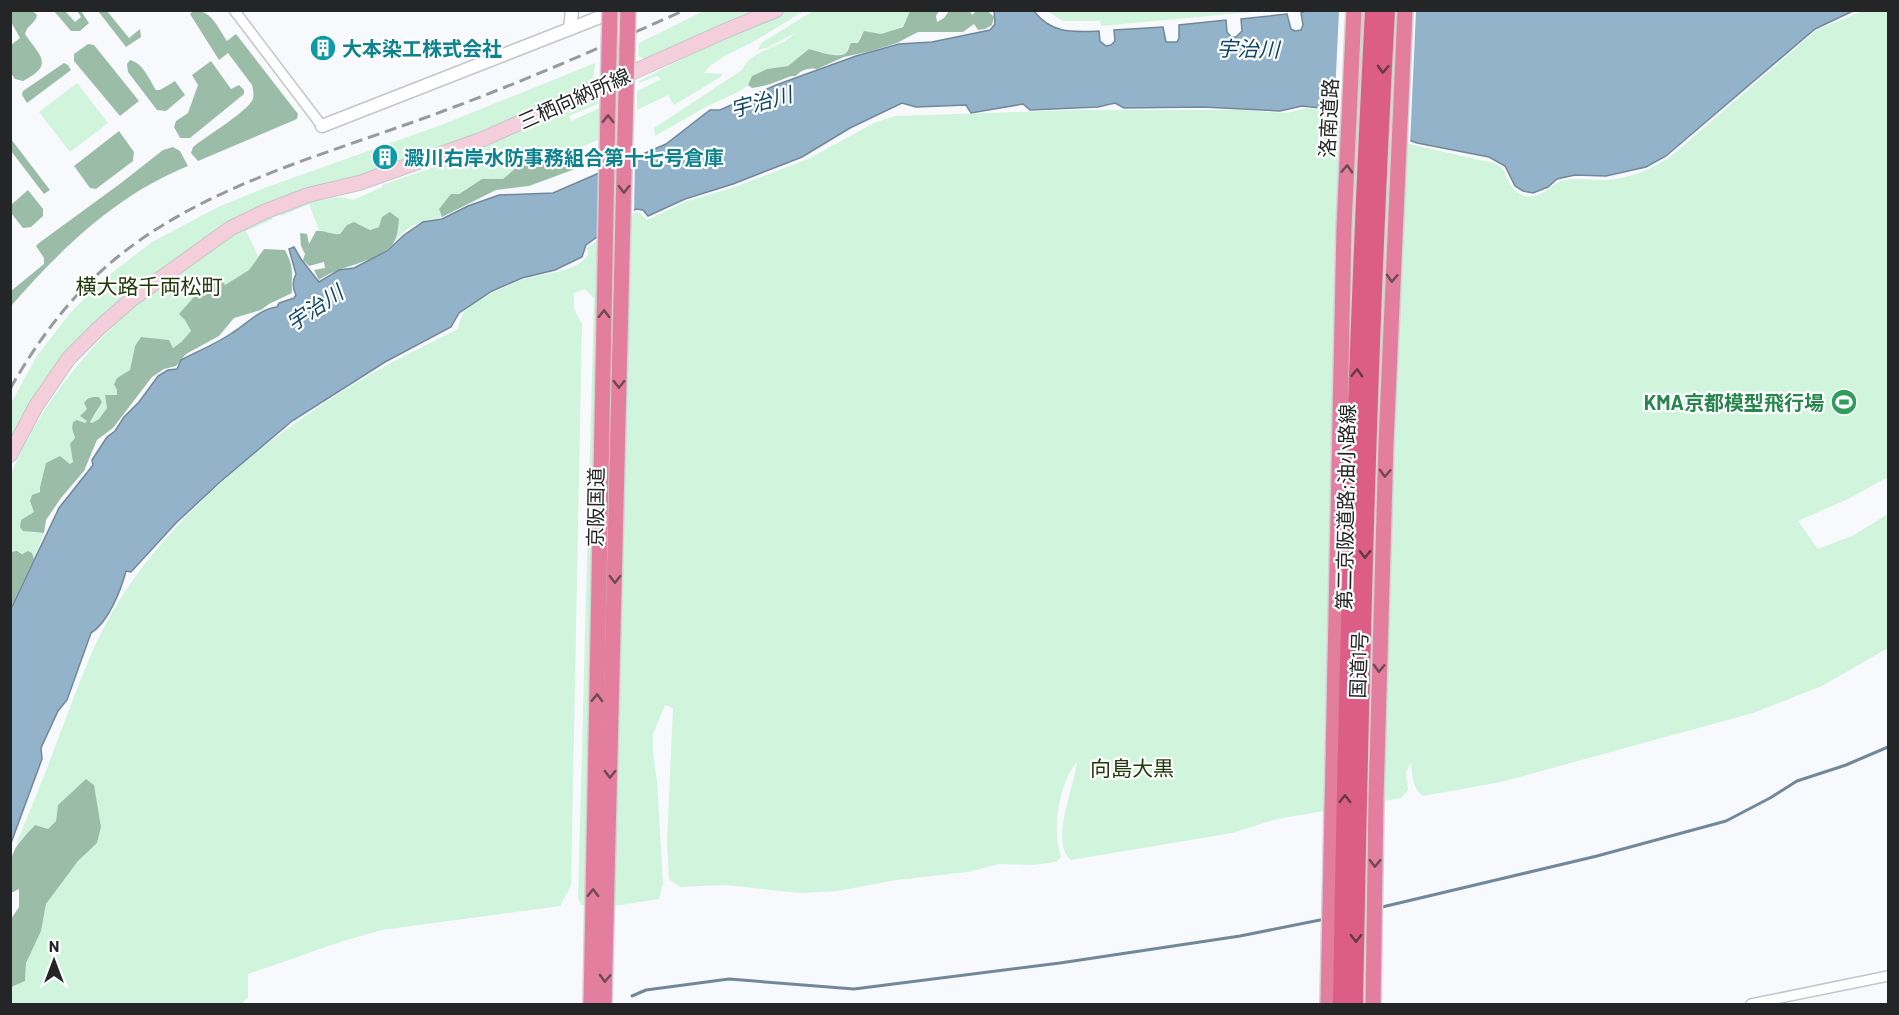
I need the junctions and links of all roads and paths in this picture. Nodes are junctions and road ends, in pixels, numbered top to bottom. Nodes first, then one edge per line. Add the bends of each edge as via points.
1 (234, 10) edge
2 (572, 10) edge
3 (610, 10) edge
4 (618, 10) edge
5 (628, 10) edge
6 (777, 10) edge
7 (1354, 10) edge
8 (1373, 10) edge
9 (1387, 10) edge
10 (1405, 10) edge
11 (570, 29) junction
12 (627, 81) junction
13 (608, 88) junction
14 (322, 126) joint
15 (1344, 227) joint
16 (10, 455) edge
17 (599, 951) junction
18 (1888, 976) edge
19 (591, 1005) edge
20 (604, 1005) edge
21 (1328, 1005) edge
22 (1341, 1005) edge
23 (1355, 1005) edge
24 (1373, 1005) edge
25 (1751, 1005) edge

1 - 14 street
2 - 11 street
3 - 13 highway, 京阪国道, bridge
4 - 11 street
5 - 12 highway, 京阪国道, bridge
6 - 12 main road, 三栖向納所線 via 725,31
15 -> 7 highway, 洛南道路
22 -> 8 highway, 第二京阪道路;油小路線 via 1351,559
9 -> 23 highway, 第二京阪道路;油小路線 via 1369,395
10 -> 24 highway, 国道1号 via 1381,609
11 - 14 street
12 - 13 main road, 三栖向納所線
12 -> 17 highway, 京阪国道
13 - 16 main road, 三栖向納所線 via 483,139 359,183 308,195 231,228 132,299 77,350 36,406
17 -> 13 highway, 京阪国道
15 - 21 highway, 国道1号
17 - 19 highway, 京阪国道
17 -> 20 highway, 京阪国道
18 - 25 street

